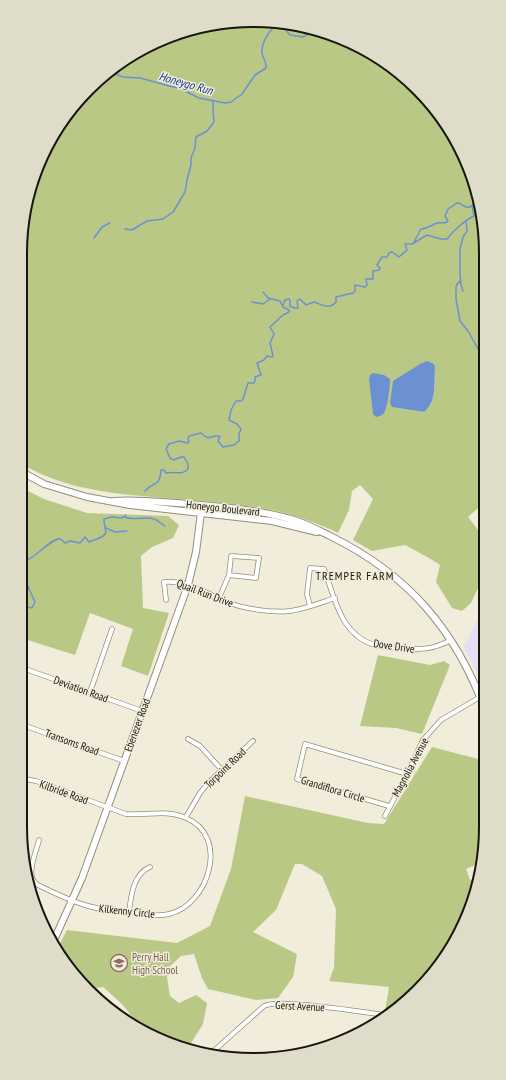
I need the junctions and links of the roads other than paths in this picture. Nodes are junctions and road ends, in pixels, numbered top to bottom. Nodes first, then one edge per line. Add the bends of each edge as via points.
1 (27, 475) edge
2 (114, 501) junction
3 (202, 505) junction
4 (201, 513) junction
5 (328, 535) junction
6 (229, 575) junction
7 (188, 585) junction
8 (219, 598) junction
9 (335, 598) junction
10 (166, 600) dead end
11 (310, 606) junction
12 (112, 629) dead end
13 (451, 640) junction
14 (27, 670) edge
15 (90, 692) junction
16 (479, 695) edge
17 (479, 698) edge
18 (142, 711) junction
19 (27, 726) edge
20 (188, 739) dead end
21 (253, 741) dead end
22 (124, 761) junction
23 (221, 769) junction
24 (407, 774) junction
25 (27, 779) edge
26 (389, 806) junction
27 (108, 808) junction
28 (385, 816) dead end
29 (186, 817) junction
30 (39, 840) dead end
31 (150, 867) dead end
32 (32, 873) edge
33 (34, 882) edge
34 (73, 901) junction
35 (129, 912) junction
36 (55, 937) edge
37 (380, 1014) edge
38 (215, 1050) edge

1 - 2 main road, Honeygo Boulevard via 58,489
2 - 3 main road, Honeygo Boulevard
2 - 4 main road, Honeygo Boulevard
3 - 4 main road, Ebenezer Road
3 - 5 main road, Honeygo Boulevard via 270,514 305,523
4 - 5 main road, Honeygo Boulevard via 272,521
4 - 7 main road, Ebenezer Road via 196,552
5 - 13 main road, Honeygo Boulevard via 362,553 392,574 426,607
6 - 6 street via 231,556 258,558 256,578
6 - 8 street
7 - 8 street, Quail Run Drive
7 - 10 street, Quail Run Drive via 175,581 164,582
7 - 18 main road, Ebenezer Road
8 - 11 street, Quail Run Drive via 239,606 277,611 291,611
9 - 11 street, Quail Run Drive
9 - 11 street, Dove Drive via 324,569 310,568 307,594
9 - 13 street, Dove Drive via 341,617 349,628 362,639 375,645 424,650
12 - 15 street
13 - 16 main road, Honeygo Boulevard
14 - 15 street, Deviation Road
15 - 18 street, Deviation Road
17 - 24 street, Magnolia Avenue via 457,709 436,725 423,740
18 - 22 main road, Ebenezer Road
19 - 22 street, Transoms Road
20 - 23 street via 200,746
21 - 23 street, Torpoint Road
22 - 27 main road, Ebenezer Road
23 - 29 street, Torpoint Road via 200,793
24 - 26 street, Magnolia Avenue
24 - 26 street, Grandiflora Circle via 305,744 297,779
25 - 27 street, Kilbride Road
26 - 28 street, Magnolia Avenue
27 - 29 street, Kilkenny Circle via 126,814 169,813
27 - 34 main road, Ebenezer Road
29 - 35 street, Kilkenny Circle via 202,830 210,850 210,868 201,888 187,905 171,914
30 - 32 street
31 - 35 street via 143,870 136,881
33 - 34 street, Kilkenny Circle
34 - 35 street, Kilkenny Circle via 94,908
34 - 36 main road, Ebenezer Road
37 - 38 street, Gerst Avenue via 322,1006 268,1004

